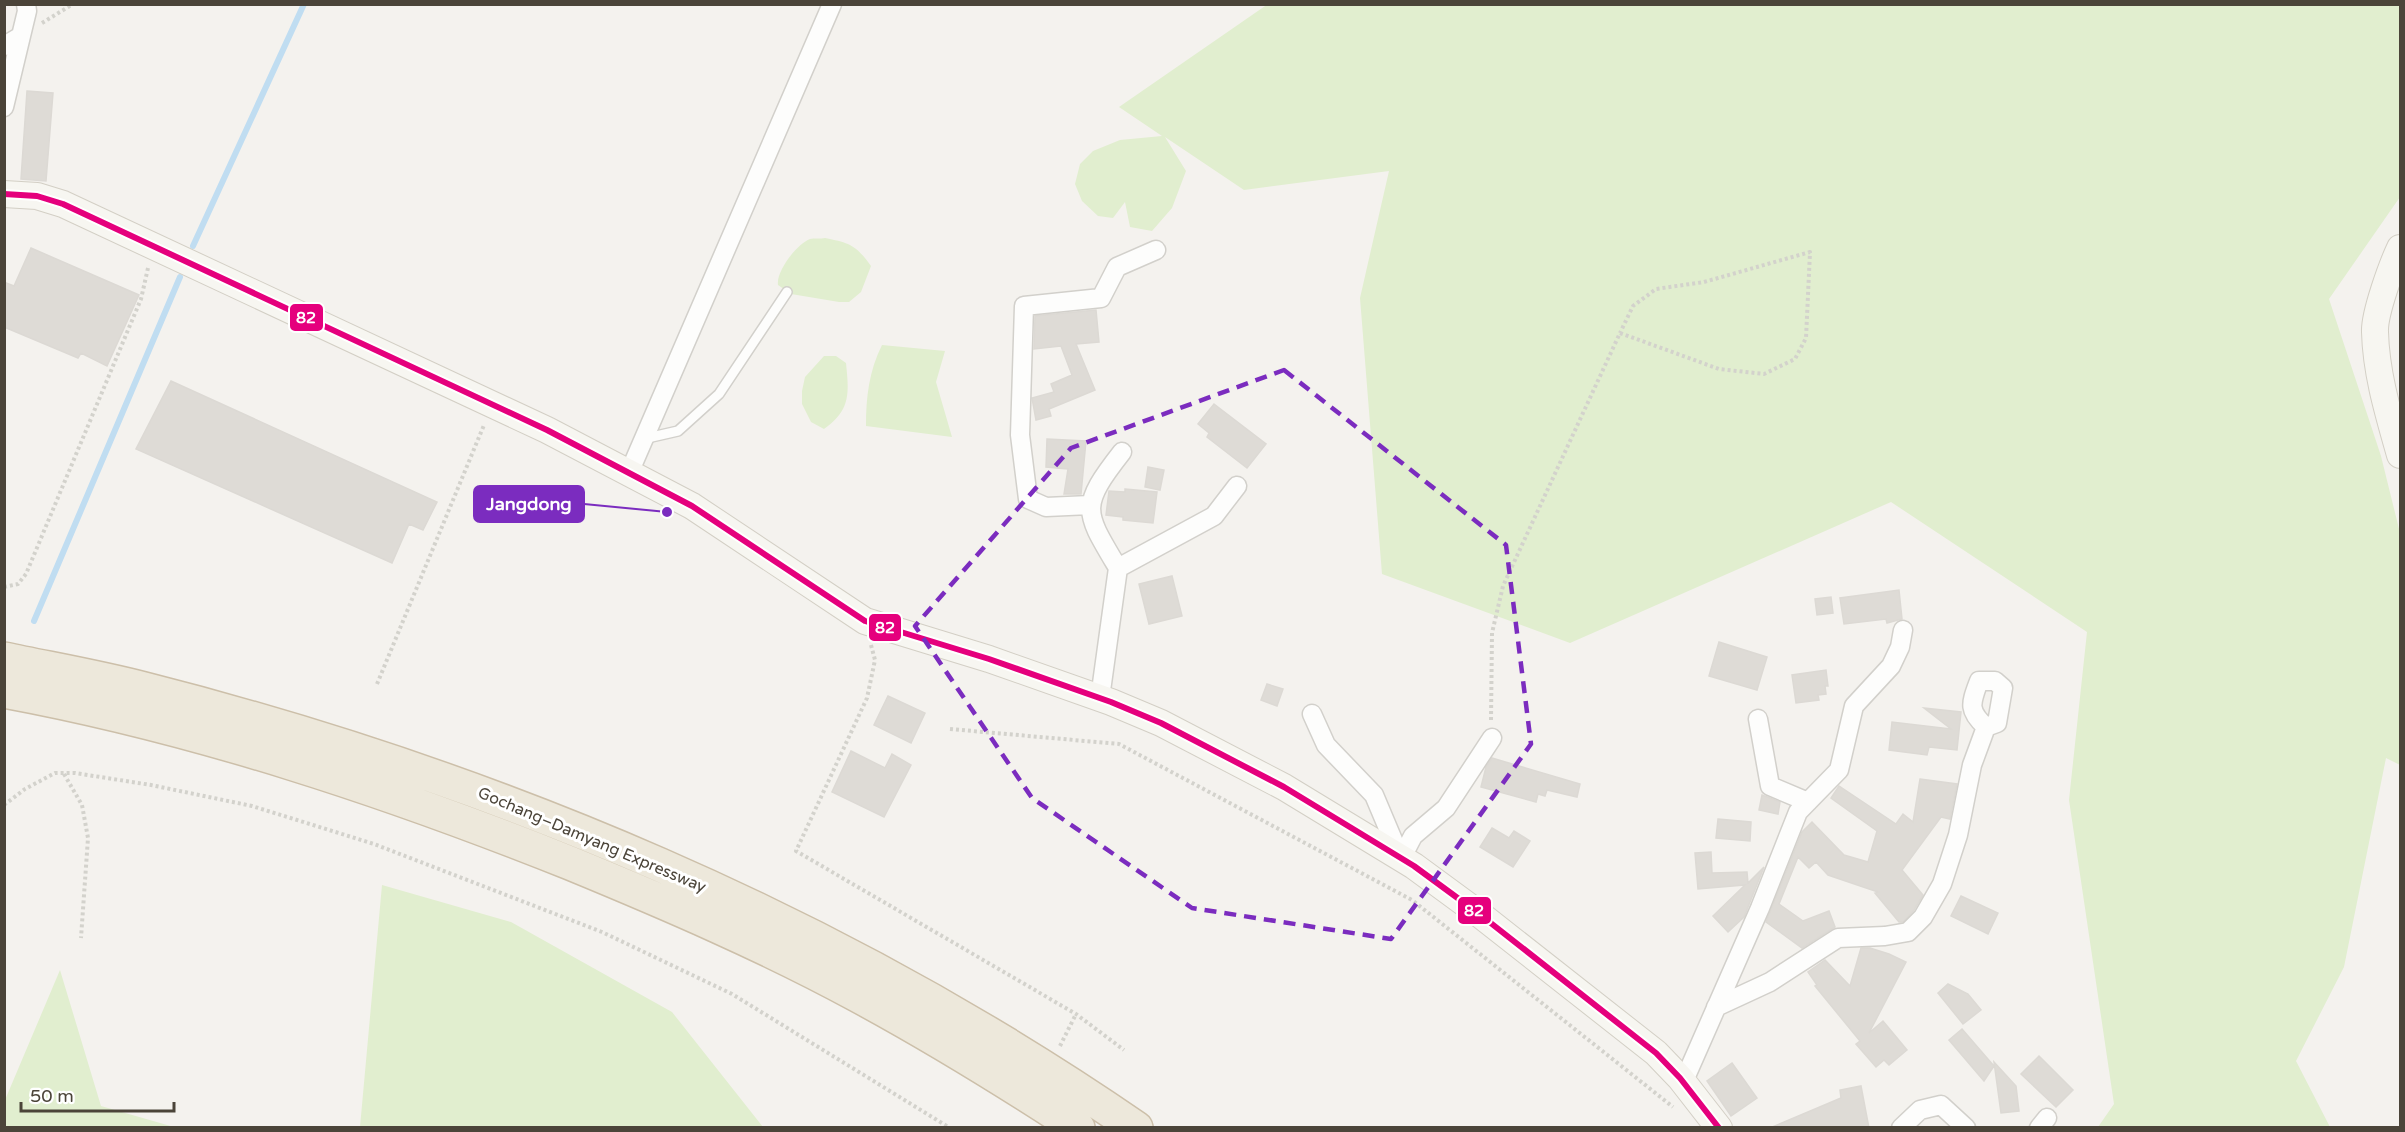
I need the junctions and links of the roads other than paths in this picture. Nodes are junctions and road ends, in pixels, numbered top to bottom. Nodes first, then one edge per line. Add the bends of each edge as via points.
1 (26, 4) edge
2 (832, 4) edge
3 (21, 36) junction
4 (4, 46) edge
5 (4, 107) edge
6 (4, 194) edge
7 (2400, 248) edge
8 (1156, 250) dead end
9 (787, 292) dead end
10 (643, 440) junction
11 (1122, 452) dead end
12 (2400, 455) edge
13 (629, 473) junction
14 (1237, 486) dead end
15 (1090, 505) junction
16 (1118, 568) junction
17 (1903, 630) dead end
18 (4, 659) edge
19 (4, 691) edge
20 (1100, 698) junction
21 (1312, 714) dead end
22 (1758, 719) dead end
23 (1986, 727) dead end
24 (1492, 738) road end
25 (1808, 802) junction
26 (1401, 859) junction
27 (1716, 1007) junction
28 (1683, 1083) junction
29 (1078, 1128) edge
30 (1136, 1128) edge
31 (1719, 1128) edge
32 (1901, 1128) edge
33 (1965, 1128) edge

1 - 3 street
2 - 10 street
3 - 4 street
3 - 5 street
6 - 13 street via 37,196 63,204
7 - 12 street via 2374,330 2383,395
8 - 15 street via 1117,267 1101,298 1024,306 1020,435 1028,499 1046,507
9 - 10 lane via 719,394 678,431
10 - 13 street
11 - 15 street via 1103,476
13 - 20 street via 692,506 865,621
14 - 16 street via 1214,516
15 - 16 street via 1093,526
16 - 20 street
17 - 25 street via 1891,666 1854,706 1839,770
18 - 30 highway, Gochang–Damyang Expressway via 142,689 274,725 424,772 525,809 747,905 848,955 961,1016
19 - 29 highway, Gochang–Damyang Expressway via 165,726 360,786 508,838 718,927 855,994 976,1063
20 - 26 street via 1161,723 1284,787
21 - 26 street via 1326,745 1374,795
22 - 25 street via 1770,786
23 - 27 street via 1972,765 1958,835 1942,884 1923,917 1908,932 1838,938 1770,982
24 - 26 street via 1446,808 1413,836
25 - 27 street via 1798,812
26 - 28 street via 1478,913 1656,1053
27 - 28 street
28 - 31 street
32 - 33 street via 1920,1110 1941,1105

